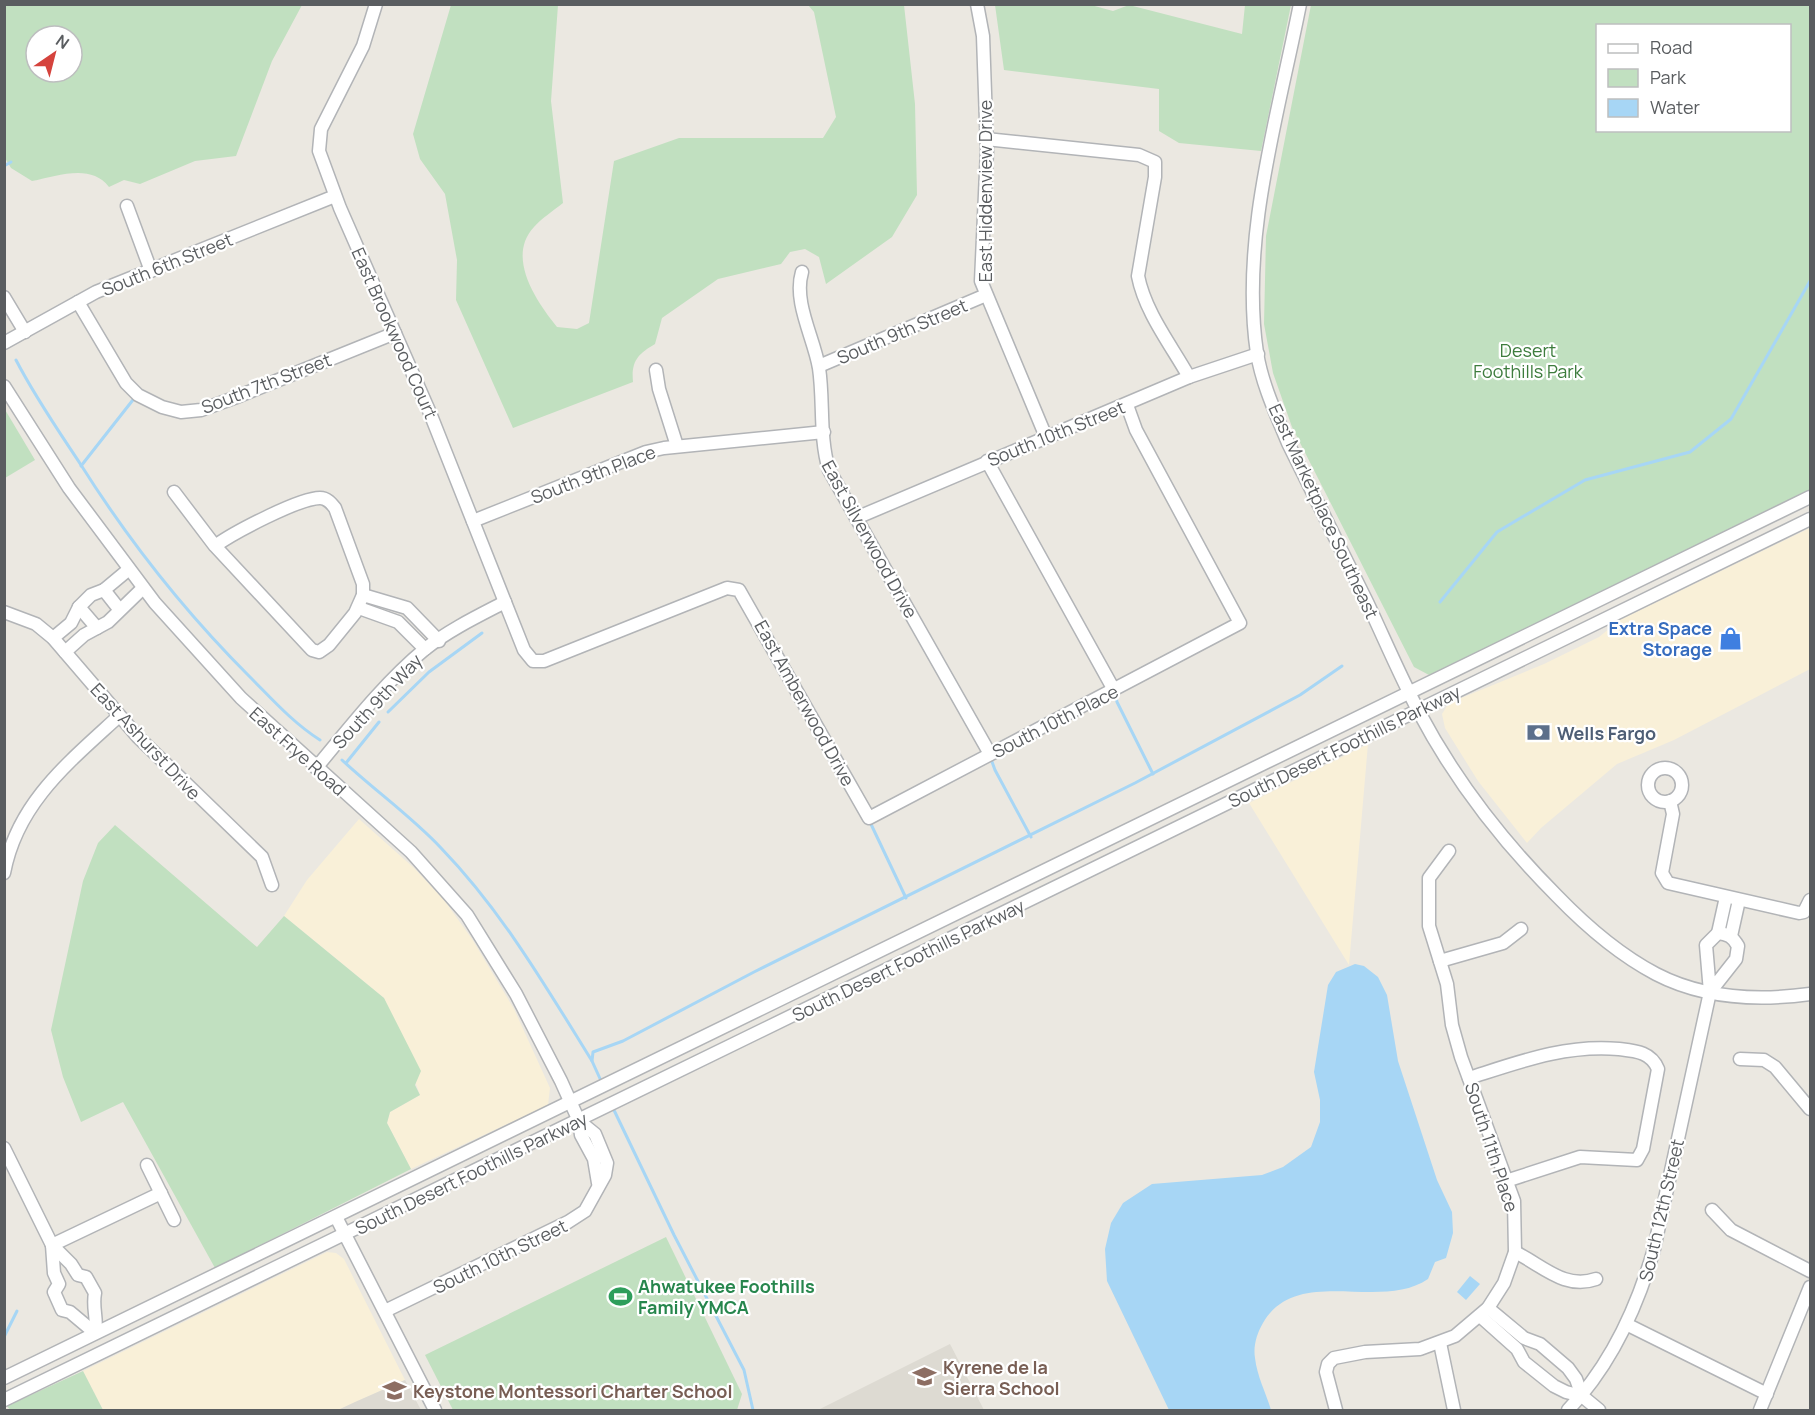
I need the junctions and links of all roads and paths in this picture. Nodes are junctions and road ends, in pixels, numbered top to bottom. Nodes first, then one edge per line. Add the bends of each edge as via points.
1 (376, 4) edge
2 (977, 4) edge
3 (1300, 4) edge
4 (986, 139) junction
5 (335, 196) junction
6 (127, 206) dead end
7 (152, 271) junction
8 (802, 272) dead end
9 (986, 295) junction
10 (4, 297) edge
11 (78, 302) junction
12 (25, 332) junction
13 (394, 333) junction
14 (4, 343) edge
15 (1258, 354) junction
16 (819, 366) junction
17 (656, 370) dead end
18 (1189, 377) junction
19 (4, 386) edge
20 (1126, 405) junction
21 (824, 432) junction
22 (1046, 437) junction
23 (677, 446) junction
24 (987, 462) junction
25 (174, 492) dead end
26 (1810, 497) edge
27 (856, 518) junction
28 (1810, 519) edge
29 (473, 521) junction
30 (215, 546) junction
31 (128, 570) junction
32 (143, 588) junction
33 (104, 590) junction
34 (739, 590) joint
35 (363, 595) junction
36 (505, 602) junction
37 (79, 607) junction
38 (359, 608) junction
39 (119, 609) junction
40 (4, 612) edge
41 (98, 628) junction
42 (53, 638) junction
43 (439, 641) junction
44 (425, 649) junction
45 (65, 652) junction
46 (1114, 690) junction
47 (1411, 693) junction
48 (1419, 711) junction
49 (119, 716) junction
50 (990, 754) junction
51 (316, 768) junction
52 (1670, 801) dead end
53 (869, 818) joint
54 (1449, 851) dead end
55 (4, 873) edge
56 (272, 885) dead end
57 (1726, 897) junction
58 (1739, 900) junction
59 (1810, 900) edge
60 (1521, 929) dead end
61 (1718, 933) junction
62 (1731, 936) junction
63 (866, 958) junction
64 (1440, 961) junction
65 (876, 975) junction
66 (1710, 992) junction
67 (1810, 994) edge
68 (1740, 1059) dead end
69 (1469, 1078) junction
70 (571, 1102) junction
71 (1810, 1109) edge
72 (579, 1120) junction
73 (4, 1148) edge
74 (147, 1165) dead end
75 (1506, 1181) junction
76 (598, 1183) joint
77 (161, 1193) junction
78 (1712, 1210) dead end
79 (336, 1217) junction
80 (174, 1220) dead end
81 (345, 1234) junction
82 (52, 1245) junction
83 (1515, 1252) junction
84 (1810, 1271) edge
85 (78, 1275) junction
86 (1596, 1279) dead end
87 (59, 1284) junction
88 (1810, 1287) edge
89 (93, 1301) junction
90 (385, 1311) junction
91 (70, 1312) junction
92 (1484, 1312) junction
93 (1628, 1325) junction
94 (95, 1334) junction
95 (1440, 1343) junction
96 (1552, 1355) junction
97 (1538, 1373) junction
98 (4, 1378) edge
99 (1767, 1394) junction
100 (1582, 1396) junction
101 (4, 1400) edge
102 (435, 1410) edge
103 (1335, 1410) edge
104 (1455, 1410) edge
105 (1568, 1410) edge
106 (1599, 1410) edge
107 (1760, 1410) edge

1 - 5 street, East Brookwood Court via 363,46 318,141
2 - 4 street, East Hiddenview Drive via 983,36
3 - 15 street, East Marketplace Southeast via 1254,240 1252,291
4 - 9 street, East Hiddenview Drive via 981,274
4 - 18 street via 1139,155 1155,162 1138,276 1151,311
5 - 7 street, South 6th Street
5 - 13 street, East Brookwood Court
6 - 7 street
7 - 11 street, South 6th Street
8 - 16 street, East Silverwood Drive via 800,296
9 - 16 street, South 9th Street
9 - 22 street, East Hiddenview Drive
10 - 12 street
11 - 12 street, South 6th Street
11 - 13 street, South 7th Street via 116,369 138,395 181,412 201,410
12 - 14 street, South 6th Street
13 - 29 street, East Brookwood Court
15 - 18 street, South 10th Street
15 - 47 street, East Marketplace Southeast via 1288,444
16 - 21 street, East Silverwood Drive
17 - 23 street
18 - 20 street, South 10th Street
19 - 31 street, East Frye Road via 49,459
20 - 22 street, South 10th Street
20 - 46 street, South 10th Place via 1240,622
21 - 23 street, South 9th Place
21 - 27 street, East Silverwood Drive via 829,470
22 - 24 street, South 10th Street
23 - 29 street, South 9th Place via 622,460
24 - 27 street, South 10th Street
24 - 46 street
25 - 30 street
26 - 47 street, South Desert Foothills Parkway
27 - 50 street, East Silverwood Drive
28 - 48 street, South Desert Foothills Parkway
29 - 36 street, East Brookwood Court
30 - 35 street via 275,513 319,498 327,500 335,508 363,584
30 - 38 street via 312,650 319,652 329,645
31 - 32 street, East Frye Road
31 - 33 street
32 - 39 street
32 - 51 street, East Frye Road via 241,699
33 - 37 street via 91,595
33 - 39 street
34 - 36 street, East Brookwood Court via 727,588 544,661 533,661 524,650
34 - 53 street, East Amberwood Drive
35 - 38 street
35 - 43 street via 407,608
36 - 43 street, South 9th Way
37 - 41 street
37 - 42 street via 71,623
38 - 44 street via 398,622
39 - 41 street
40 - 42 street, East Ashurst Drive via 36,624
41 - 45 street
42 - 45 street, East Ashurst Drive
43 - 44 street, South 9th Way
44 - 51 street, South 9th Way via 370,704
45 - 49 street, East Ashurst Drive
46 - 50 street, South 10th Place
47 - 48 street, East Marketplace Southeast
47 - 63 street, South Desert Foothills Parkway
48 - 65 street, South Desert Foothills Parkway
48 - 66 street, East Marketplace Southeast via 1481,810 1539,878 1602,940 1658,975
49 - 55 street via 57,772 38,795 15,838
49 - 56 street, East Ashurst Drive via 262,857
50 - 53 street, South 10th Place
51 - 70 street, East Frye Road via 411,852 467,915 516,994
52 - 57 street via 1673,814 1662,865 1664,879
54 - 64 street, South 11th Place via 1429,878 1429,926
57 - 58 street
57 - 61 street, South 12th Street
58 - 59 street via 1804,912
58 - 62 street, South 12th Street
60 - 64 street via 1503,943
61 - 62 street
61 - 66 street, South 12th Street via 1709,940 1705,952
62 - 66 street, South 12th Street via 1738,946 1736,959
63 - 65 street
63 - 70 street, South Desert Foothills Parkway
64 - 69 street, South 11th Place via 1452,1025
65 - 72 street, South Desert Foothills Parkway
66 - 67 street via 1759,1000
66 - 93 street, South 12th Street via 1654,1249
68 - 71 street via 1764,1060 1775,1067
69 - 75 street, South 11th Place
69 - 75 street via 1545,1053 1577,1048 1633,1051 1654,1059 1658,1069 1643,1149 1637,1160 1580,1157
70 - 72 street, East Frye Road
70 - 79 street, South Desert Foothills Parkway
72 - 76 street, East Frye Road via 581,1136 599,1156
72 - 81 street, South Desert Foothills Parkway
73 - 82 street
74 - 77 street
75 - 83 street, South 11th Place via 1514,1201
76 - 90 street, South 10th Street via 579,1216
77 - 80 street
77 - 82 street
78 - 84 street via 1731,1230
79 - 81 street
79 - 94 street, South Desert Foothills Parkway
81 - 90 street
81 - 101 street, South Desert Foothills Parkway
82 - 85 street
82 - 87 street
83 - 86 street via 1562,1279 1581,1284
83 - 92 street, South 11th Place via 1504,1283
85 - 87 street
85 - 89 street via 86,1276 95,1293
87 - 91 street via 54,1292 63,1310
88 - 99 street
89 - 91 street
89 - 94 street
90 - 102 street
91 - 94 street
92 - 95 street, South 11th Place
92 - 96 street
92 - 97 street via 1524,1362
93 - 99 street
93 - 100 street, South 12th Street
94 - 98 street, South Desert Foothills Parkway
95 - 103 street, South 11th Place via 1420,1349 1342,1356 1328,1364 1326,1372
95 - 104 street
96 - 97 street
96 - 100 street via 1576,1379
97 - 100 street via 1566,1392
99 - 107 street
100 - 105 street, South 12th Street
100 - 106 street

